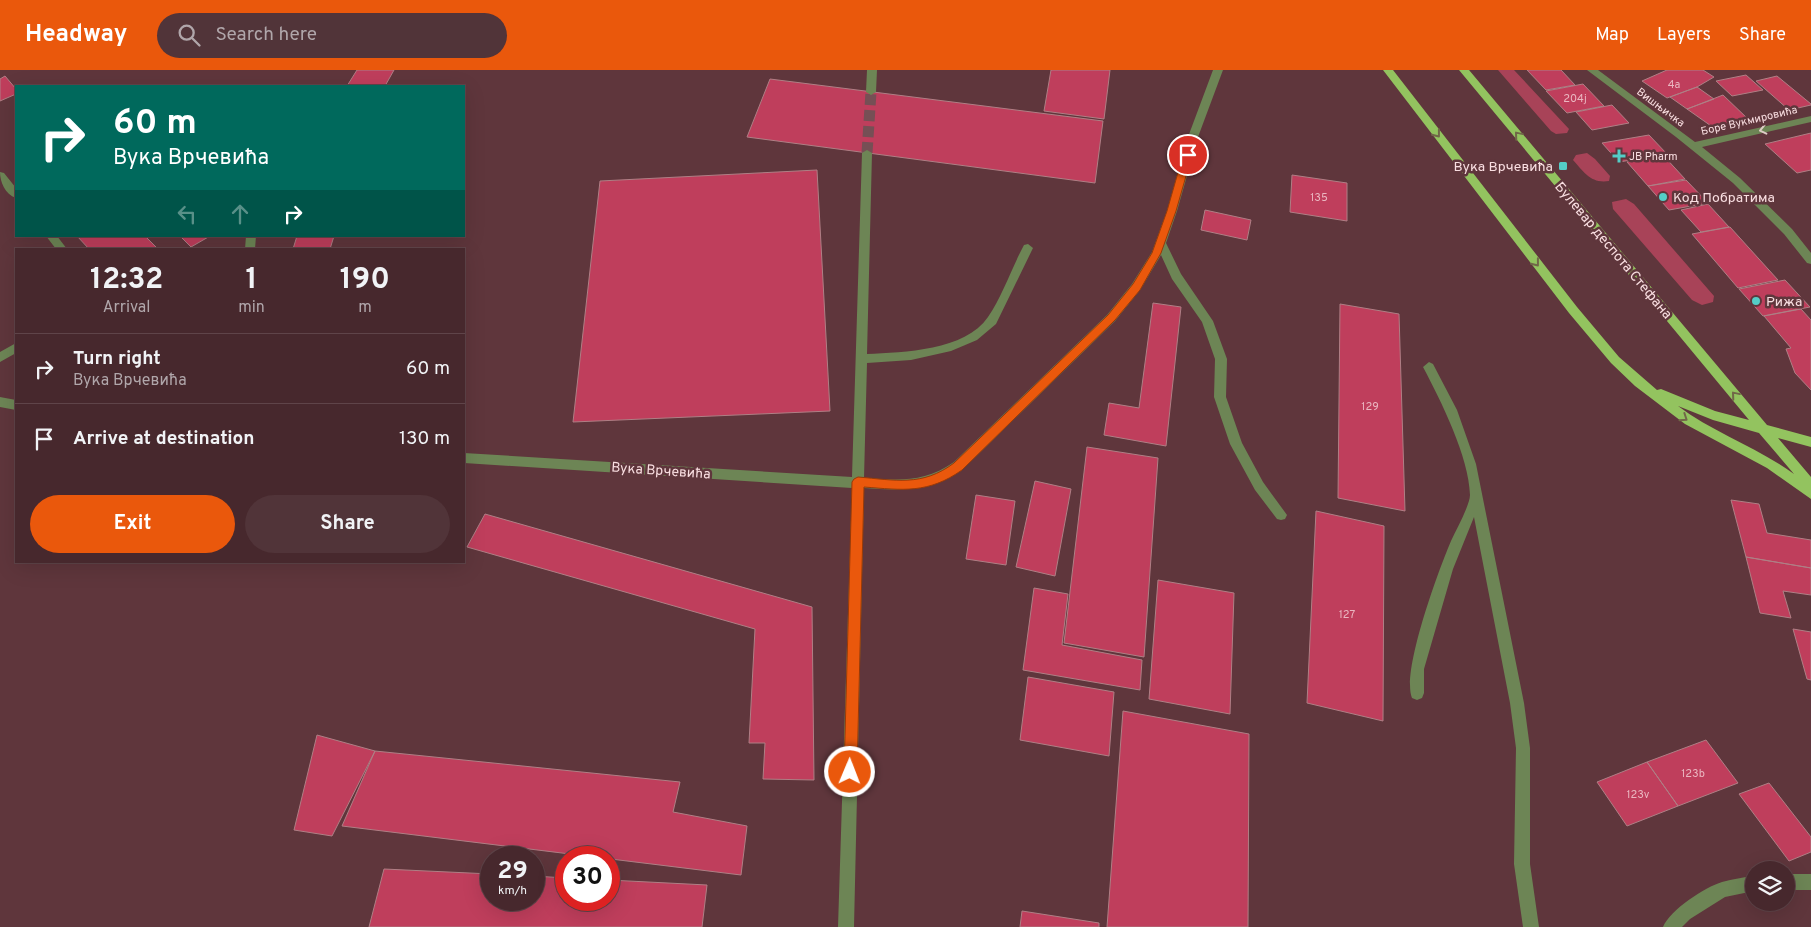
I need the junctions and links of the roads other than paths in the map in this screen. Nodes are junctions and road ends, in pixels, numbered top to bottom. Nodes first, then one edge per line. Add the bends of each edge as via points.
1 (872, 70) edge
2 (1218, 70) edge
3 (1388, 70) edge
4 (1464, 70) edge
5 (1592, 70) edge
6 (871, 92) tunnel mouth
7 (1811, 119) edge
8 (1692, 146) junction
9 (867, 153) tunnel mouth
10 (0, 175) edge
11 (15, 193) edge
12 (52, 237) edge
13 (1160, 242) junction
14 (61, 248) edge
15 (1028, 248) dead end
16 (1811, 260) edge
17 (15, 348) edge
18 (0, 358) edge
19 (861, 358) junction
20 (1429, 367) dead end
21 (1646, 387) junction
22 (0, 402) edge
23 (15, 405) edge
24 (1765, 430) junction
25 (1811, 442) edge
26 (465, 458) edge
27 (858, 482) junction
28 (1811, 486) edge
29 (1811, 494) edge
30 (1476, 496) junction
31 (1281, 515) dead end
32 (1417, 694) dead end
33 (1795, 882) edge
34 (1811, 882) edge
35 (1745, 885) edge
36 (846, 927) edge
37 (1531, 927) edge
38 (1671, 927) edge

1 - 6 street
2 - 13 street, Вука Врчевића via 1193,136
3 -> 21 main road via 1596,339
24 -> 4 main road, Булевар деспота Стефана
5 - 8 street, Вишњичка
7 -> 8 street, Боре Вукмировића
8 - 16 street via 1766,207
9 - 19 street
10 - 11 street
12 - 14 street
13 - 27 street, Вука Врчевића via 1136,287 1111,318 958,466 944,477 910,486
13 - 31 street via 1176,276 1207,321 1221,359 1220,397 1236,444 1259,486
15 - 19 street via 992,321 973,337 951,347 911,356
17 - 18 street
19 - 27 street
20 - 30 street via 1462,437
21 - 24 main road via 1695,409
21 -> 29 main road via 1689,421 1771,464
22 - 23 street
24 - 25 main road
24 - 28 main road, Булевар деспота Стефана
26 - 27 street, Вука Врчевића
27 - 36 street
30 - 32 street via 1446,569 1417,669
30 - 37 street via 1522,739 1522,864
33 - 34 street
35 - 38 street via 1722,890 1684,913

